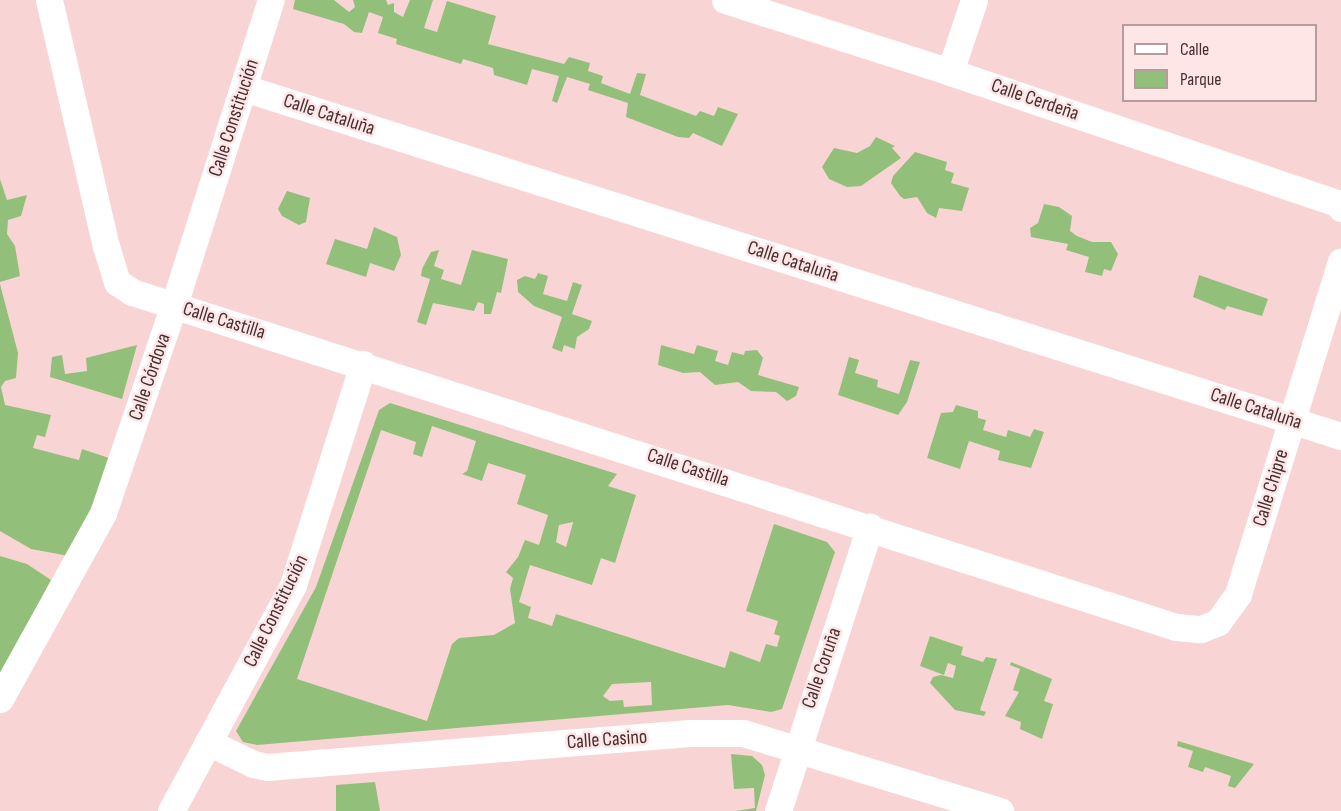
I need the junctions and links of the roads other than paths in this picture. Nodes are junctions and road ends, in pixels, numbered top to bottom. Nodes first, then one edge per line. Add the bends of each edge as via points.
1 (49, 0) edge
2 (271, 0) edge
3 (725, 0) edge
4 (974, 0) edge
5 (950, 72) junction
6 (244, 88) junction
7 (1341, 208) edge
8 (1341, 262) edge
9 (174, 305) junction
10 (363, 364) junction
11 (1292, 420) junction
12 (1341, 436) edge
13 (870, 526) junction
14 (1201, 629) joint
15 (0, 699) edge
16 (208, 742) junction
17 (796, 746) junction
18 (995, 810) edge
19 (171, 811) edge
20 (778, 811) edge

1 - 9 street via 117,282 132,292
2 - 6 street, Calle Constitución
3 - 5 street, Calle Cerdeña
4 - 5 street
5 - 7 street, Calle Cerdeña via 1338,203
6 - 9 street, Calle Constitución
6 - 11 street, Calle Cataluña
8 - 11 street, Calle Chipre
9 - 10 street, Calle Castilla
9 - 15 street, Calle Córdova via 103,513
10 - 13 street, Calle Castilla
10 - 16 street, Calle Constitución via 306,553
11 - 12 street, Calle Cataluña
11 - 14 street, Calle Chipre via 1238,594 1218,622
13 - 14 street, Calle Castilla via 1176,627
13 - 17 street, Calle Coruña
16 - 17 street, Calle Casino via 267,767 690,734 743,733
16 - 19 street, Calle Constitución
17 - 18 street, Calle Casino
17 - 20 street, Calle Coruña

